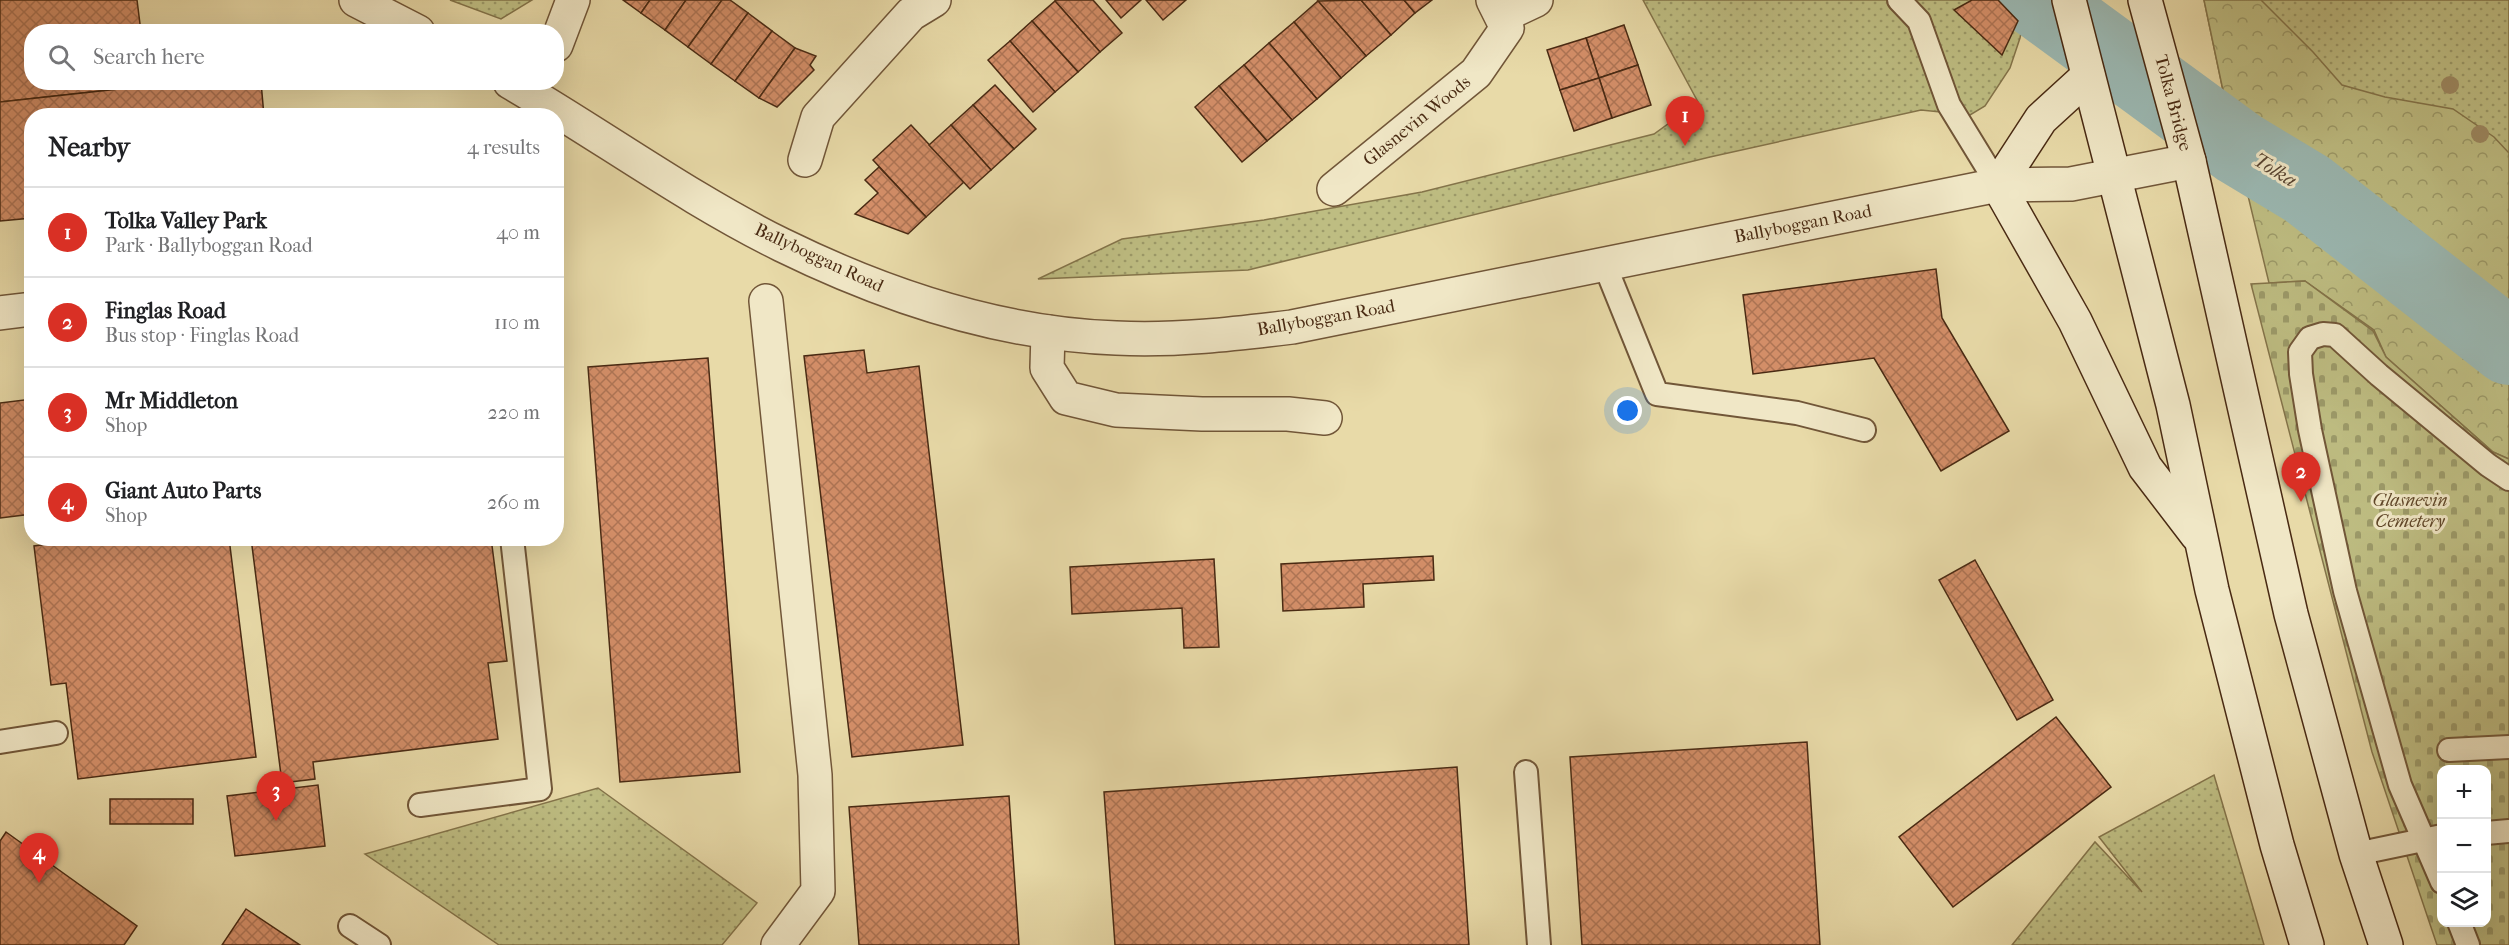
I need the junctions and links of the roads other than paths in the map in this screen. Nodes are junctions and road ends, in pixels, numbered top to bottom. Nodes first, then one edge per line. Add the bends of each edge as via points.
1 (356, 0) edge
2 (573, 0) edge
3 (1536, 0) edge
4 (1899, 0) edge
5 (2069, 0) edge
6 (2145, 0) edge
7 (910, 5) edge
8 (1497, 8) edge
9 (402, 24) edge
10 (564, 24) edge
11 (2088, 76) junction
12 (533, 90) edge
13 (560, 108) edge
14 (564, 111) edge
15 (805, 160) dead end
16 (2189, 161) junction
17 (2114, 176) junction
18 (1998, 185) junction
19 (1334, 189) dead end
20 (1604, 263) junction
21 (766, 301) dead end
22 (24, 310) edge
23 (0, 313) edge
24 (1048, 332) junction
25 (1325, 417) dead end
26 (1864, 430) dead end
27 (2509, 479) edge
28 (2203, 542) junction
29 (513, 546) edge
30 (56, 733) dead end
31 (0, 742) edge
32 (2509, 747) edge
33 (2449, 750) dead end
34 (1526, 772) dead end
35 (420, 805) dead end
36 (2509, 831) edge
37 (2491, 833) edge
38 (2432, 837) edge
39 (2356, 854) junction
40 (2440, 873) edge
41 (350, 926) dead end
42 (2461, 927) edge
43 (379, 945) edge
44 (778, 945) edge
45 (1539, 945) edge
46 (2307, 945) edge
47 (2386, 945) edge
48 (2468, 945) edge

1 - 9 street
2 - 10 street
3 - 8 street, Glasnevin Woods
4 - 18 lane via 1919,21 1949,105
5 - 11 street
6 - 16 street, Tolka Bridge
7 - 15 street via 818,117
8 - 19 street, Glasnevin Woods via 1507,28 1476,73
11 - 17 street
11 - 18 street via 2041,119
12 - 13 street, Ballyboggan Road
14 - 24 street, Ballyboggan Road via 671,182 792,249 878,287 971,317
16 - 17 street, Ballyboggan Road
16 - 39 street, Tolka Bridge via 2291,614
17 - 18 street, Ballyboggan Road via 2071,184
17 - 28 street via 2173,405
18 - 20 street, Ballyboggan Road
18 - 28 street via 2075,321 2145,467
20 - 24 street, Ballyboggan Road via 1263,331 1116,338
20 - 26 lane via 1657,394 1797,413
21 - 44 street via 815,775 818,879 818,891
22 - 23 street
24 - 25 street via 1047,368 1066,398 1116,410
27 - 38 lane via 2335,335 2310,338 2300,352 2310,430 2345,591 2400,785
28 - 46 street via 2277,845
29 - 35 lane via 540,789
30 - 31 lane
32 - 33 lane
34 - 45 lane
36 - 37 lane
38 - 39 lane
38 - 40 lane
39 - 47 street, Tolka Bridge
41 - 43 lane
42 - 48 lane

